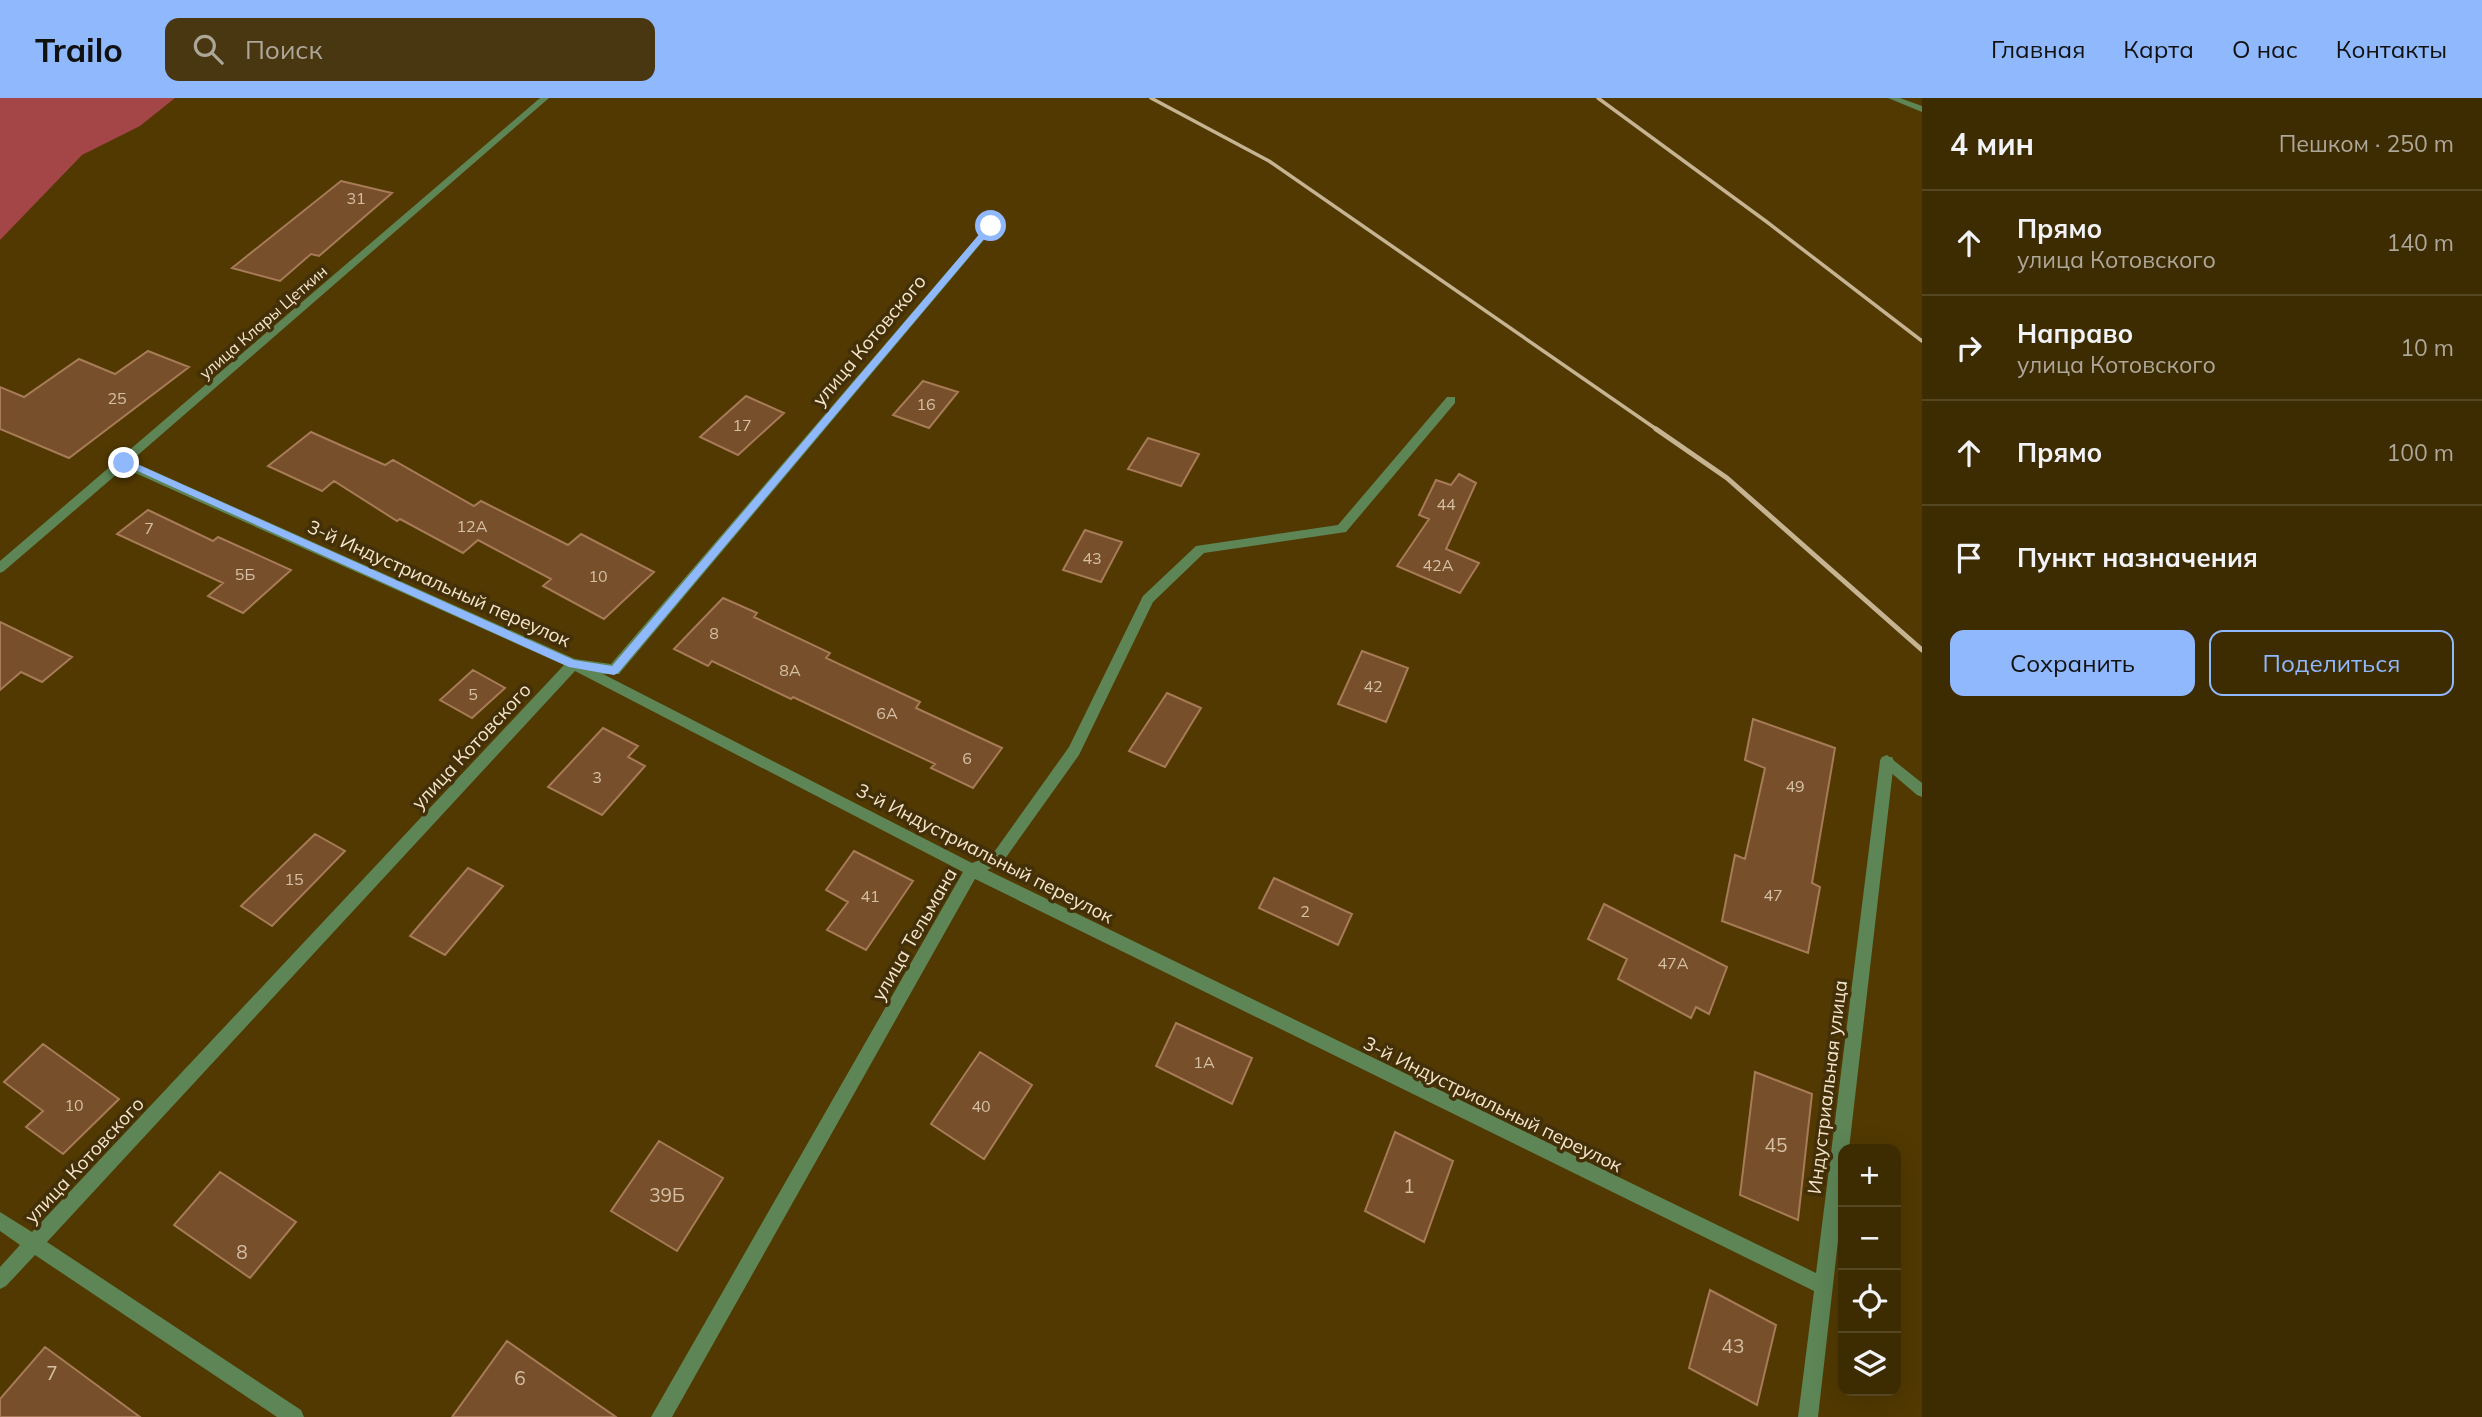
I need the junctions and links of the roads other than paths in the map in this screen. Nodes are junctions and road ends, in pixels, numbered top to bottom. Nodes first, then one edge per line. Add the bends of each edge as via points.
1 (545, 98) edge
2 (1892, 98) edge
3 (1922, 109) edge
4 (991, 226) dead end
5 (1451, 400) dead end
6 (124, 463) junction
7 (0, 568) edge
8 (573, 664) junction
9 (1922, 791) edge
10 (972, 870) junction
11 (0, 1222) edge
12 (32, 1244) junction
13 (0, 1280) edge
14 (1825, 1287) junction
15 (293, 1417) edge
16 (661, 1417) edge
17 (1808, 1417) edge

1 - 6 street, улица Клары Цеткин
2 - 3 street
4 - 8 street, улица Котовского via 614,670
5 - 10 street, улица Тельмана via 1342,528 1200,549 1182,565 1148,599 1074,751 997,859
6 - 7 street, улица Клары Цеткин
6 - 8 street, 3-й Индустриальный переулок
8 - 10 street, 3-й Индустриальный переулок
8 - 12 street, улица Котовского
9 - 14 street, Индустриальная улица via 1887,761
10 - 14 street, 3-й Индустриальный переулок
10 - 16 street, улица Тельмана
11 - 12 street
12 - 13 street, улица Котовского
12 - 15 street
14 - 17 street, Индустриальная улица

